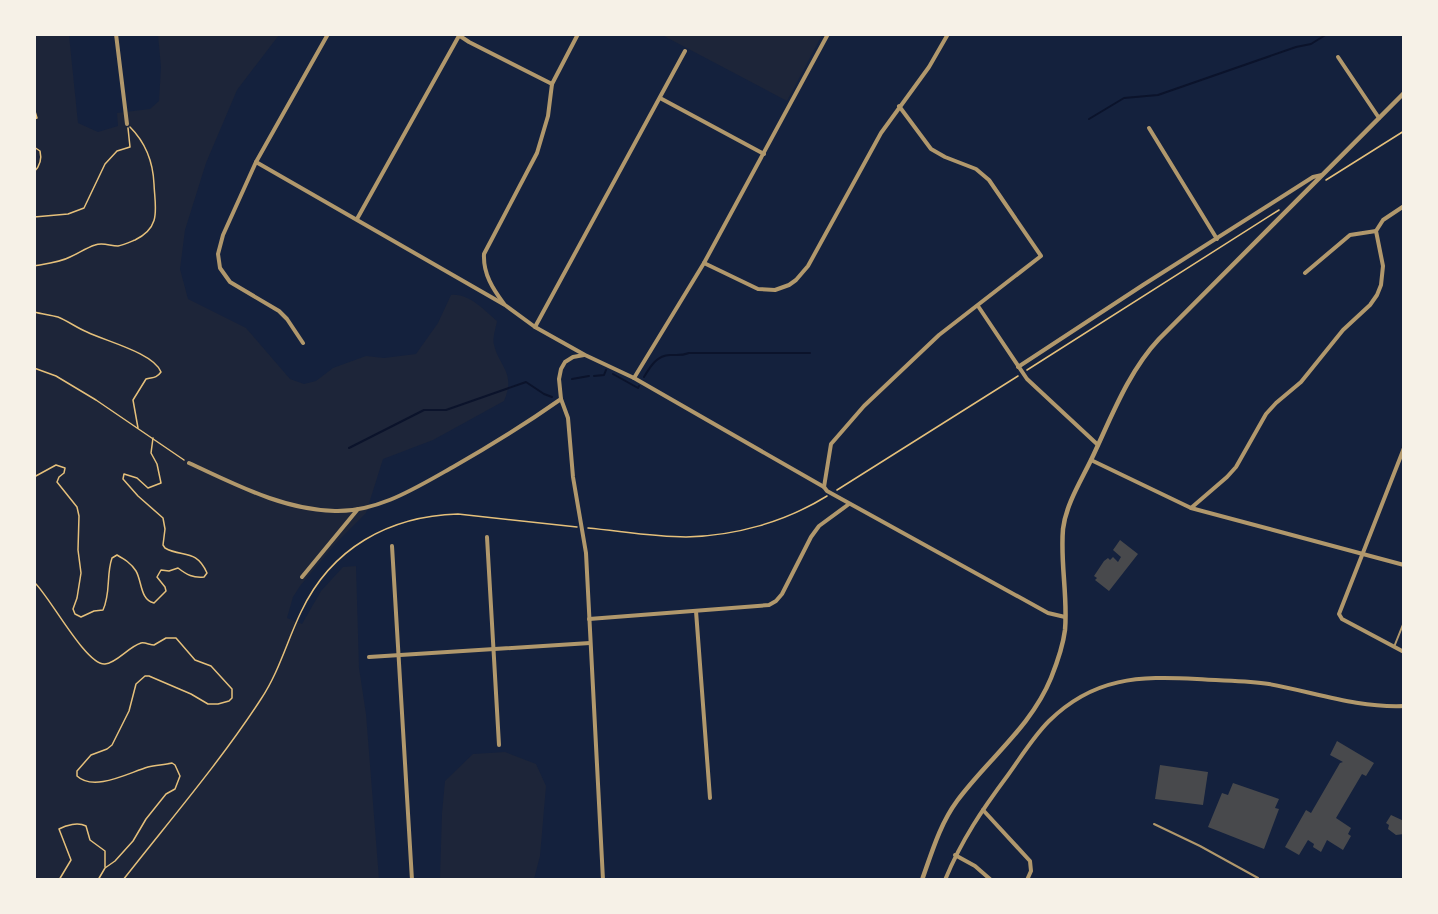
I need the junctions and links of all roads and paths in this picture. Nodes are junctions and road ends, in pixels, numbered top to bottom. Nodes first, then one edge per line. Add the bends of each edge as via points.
1 (116, 34) edge
2 (328, 34) edge
3 (578, 34) edge
4 (828, 34) edge
5 (948, 34) edge
6 (459, 35) edge
7 (685, 51) dead end
8 (1338, 57) dead end
9 (552, 84) junction
10 (1404, 93) edge
11 (660, 98) junction
12 (899, 106) junction
13 (34, 108) edge
14 (1379, 118) junction
15 (34, 119) edge
16 (127, 124) junction
17 (1149, 128) dead end
18 (1404, 131) edge
19 (34, 147) edge
20 (764, 154) junction
21 (256, 162) junction
22 (34, 171) edge
23 (1325, 177) junction
24 (1287, 205) dead end
25 (1404, 206) edge
26 (34, 217) edge
27 (357, 219) junction
28 (1376, 231) junction
29 (1217, 239) junction
30 (704, 263) junction
31 (34, 266) edge
32 (1305, 273) dead end
33 (505, 305) junction
34 (978, 306) junction
35 (34, 312) edge
36 (535, 327) junction
37 (303, 343) dead end
38 (585, 355) junction
39 (1018, 367) junction
40 (34, 368) edge
41 (1022, 373) junction
42 (634, 378) junction
43 (561, 399) junction
44 (138, 428) junction
45 (153, 438) junction
46 (1098, 445) junction
47 (1404, 448) edge
48 (1091, 459) junction
49 (189, 463) joint
50 (34, 477) edge
51 (824, 487) junction
52 (849, 504) junction
53 (1191, 507) junction
54 (359, 508) junction
55 (583, 528) junction
56 (487, 537) dead end
57 (392, 546) dead end
58 (1362, 554) junction
59 (1404, 565) edge
60 (302, 577) dead end
61 (34, 582) edge
62 (696, 611) junction
63 (1065, 617) junction
64 (589, 619) junction
65 (1404, 622) edge
66 (590, 643) junction
67 (1394, 647) junction
68 (495, 649) junction
69 (1404, 652) edge
70 (399, 655) junction
71 (369, 657) dead end
72 (1404, 706) edge
73 (499, 745) dead end
74 (710, 798) dead end
75 (983, 810) junction
76 (1154, 824) dead end
77 (955, 855) junction
78 (105, 868) junction
79 (1258, 878) dead end
80 (59, 879) edge
81 (98, 879) edge
82 (123, 879) edge
83 (412, 879) edge
84 (603, 879) edge
85 (922, 879) edge
86 (945, 879) edge
87 (991, 879) edge
88 (1027, 879) edge

1 - 16 street
2 - 21 street
3 - 9 street
4 - 20 street
5 - 12 street
6 - 9 street
6 - 27 street
7 - 11 street
8 - 14 street
9 - 33 street via 537,153 484,254 490,282
10 - 14 street
11 - 20 street
11 - 36 street
12 - 30 street via 816,253 796,280 782,288 758,290
12 - 34 street via 931,149 976,169 989,180 1041,256
13 - 15 path
14 - 23 street
16 - 26 path via 130,147 117,152 105,164 84,208 68,214
16 - 31 path via 138,133 151,159 156,203 151,227 143,236 123,244 98,244 66,259
17 - 29 street
18 - 23 path
19 - 22 path via 41,158
20 - 30 street
21 - 27 street
21 - 37 street via 219,245 220,268 230,282 279,311
23 - 29 street via 1313,177
23 - 46 street via 1149,350
24 - 41 path
25 - 28 street via 1383,220
27 - 33 street
28 - 32 street via 1350,235
28 - 53 street via 1383,266 1377,295 1301,382 1266,414 1236,467
29 - 39 street
30 - 42 street
33 - 36 street
34 - 39 street
34 - 51 street via 917,354 835,438 829,449
35 - 44 path via 64,319 152,360 159,367 161,372 146,379 133,400
36 - 38 street
38 - 42 street
38 - 43 street via 573,357 561,369
39 - 41 street
40 - 44 path via 56,376
41 - 46 street
41 - 55 path via 848,483 796,512 748,529 684,537
42 - 51 street
43 - 54 street via 399,497
43 - 55 street via 568,418 573,477
44 - 45 path
45 - 49 path
45 - 50 path via 151,453 161,483 148,488 130,474 124,474 123,479 164,518 165,548 192,555 207,573 199,578 189,577 178,568 161,570 157,577 166,591 154,603 147,600 129,562 117,555 110,563 110,586 103,610 81,617 74,613 81,573 77,507 57,482 64,466 56,465
46 - 48 street
47 - 58 street
48 - 53 street
48 - 63 street via 1064,524
49 - 54 street via 251,492 303,507 336,511
51 - 52 street
52 - 62 street via 819,526 776,602
52 - 63 street via 1048,613
53 - 58 street
54 - 60 street
55 - 64 street
55 - 82 path via 441,514 404,521 357,543 317,584 262,698
56 - 68 street
57 - 70 street
58 - 59 street
58 - 67 street via 1340,612 1342,619
61 - 78 path via 68,631 99,663 111,662 142,643 154,645 174,637 195,660 210,666 231,687 229,702 210,704 146,675 136,684 129,711 112,745 91,755 77,776 86,782 113,780 172,763 180,776 175,789 147,817 133,841
62 - 64 street
62 - 74 street
63 - 85 street via 1062,647 1047,688 1022,728 953,807
64 - 66 street
65 - 67 lane
66 - 68 street
66 - 84 street
67 - 69 street
68 - 70 street
68 - 73 street
70 - 71 street
70 - 83 street
72 - 75 street via 1355,703 1258,682 1156,677 1121,681 1079,698 1048,722
75 - 77 street
75 - 88 street via 1030,861
76 - 79 lane
77 - 86 street
77 - 87 street
78 - 80 path via 105,851 90,840 86,826 79,823 62,827 59,829 71,860
78 - 81 path

